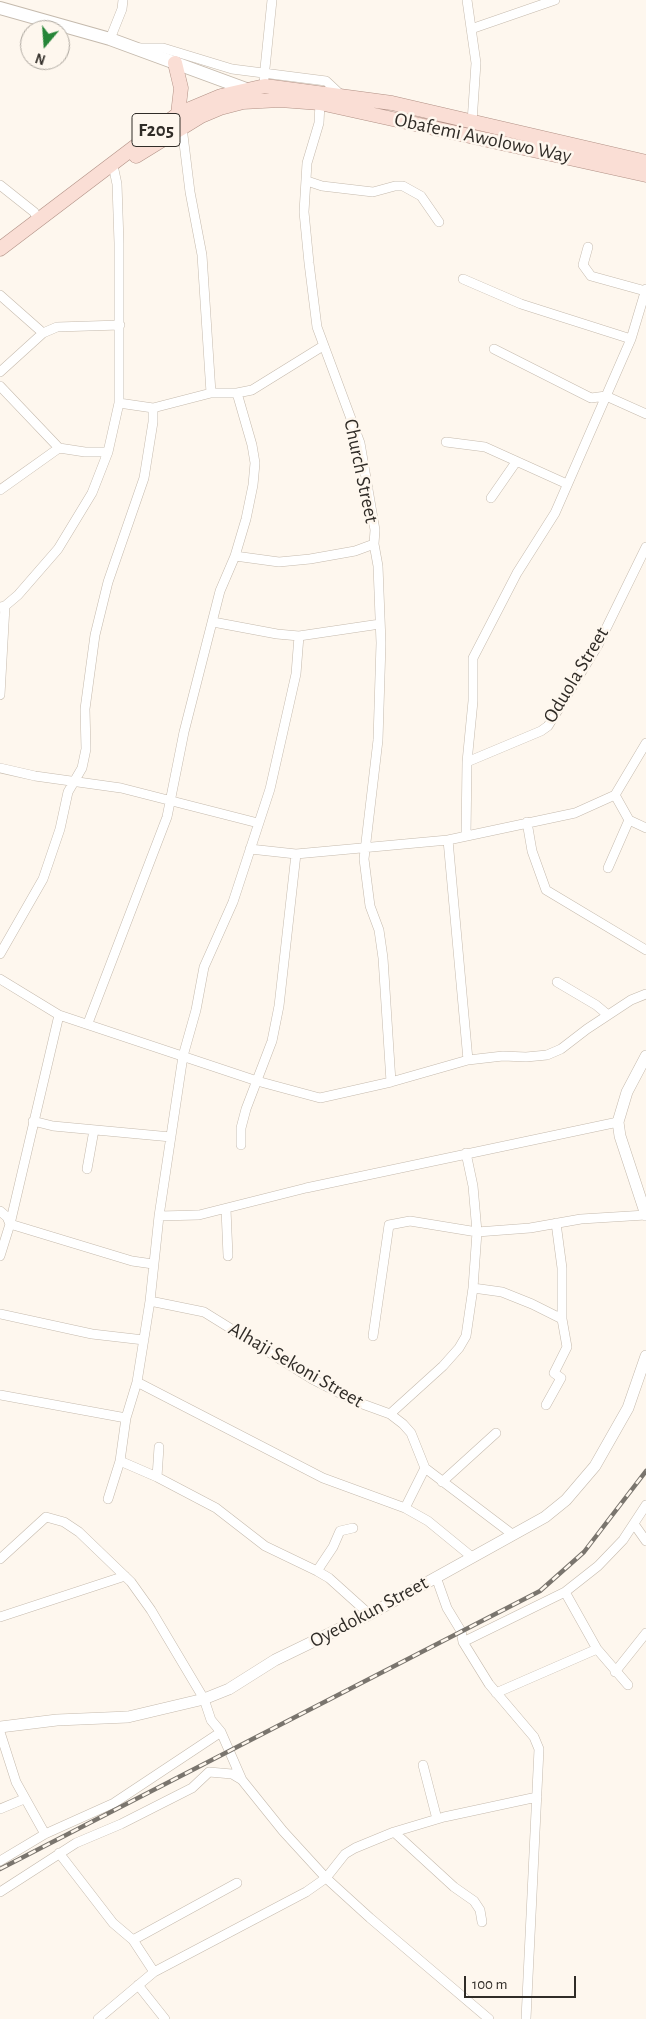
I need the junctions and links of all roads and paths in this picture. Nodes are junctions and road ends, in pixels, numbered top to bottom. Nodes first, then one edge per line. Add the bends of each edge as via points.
1 (122, 0) edge
2 (272, 0) edge
3 (467, 0) edge
4 (555, 0) edge
5 (0, 8) edge
6 (471, 29) junction
7 (110, 39) junction
8 (137, 48) junction
9 (175, 63) junction
10 (264, 79) junction
11 (246, 88) junction
12 (320, 103) junction
13 (392, 103) junction
14 (387, 117) junction
15 (180, 121) junction
16 (472, 122) junction
17 (646, 162) edge
18 (114, 170) junction
19 (646, 175) edge
20 (307, 182) junction
21 (0, 185) edge
22 (40, 220) junction
23 (439, 222) dead end
24 (588, 247) dead end
25 (0, 249) edge
26 (0, 253) edge
27 (462, 280) dead end
28 (646, 290) edge
29 (0, 295) edge
30 (120, 325) junction
31 (43, 333) junction
32 (631, 339) junction
33 (324, 346) junction
34 (494, 350) dead end
35 (0, 372) edge
36 (0, 386) edge
37 (211, 393) junction
38 (237, 393) junction
39 (606, 396) junction
40 (119, 403) junction
41 (153, 408) junction
42 (646, 414) edge
43 (446, 442) dead end
44 (59, 448) junction
45 (108, 452) junction
46 (516, 462) junction
47 (567, 484) junction
48 (0, 490) edge
49 (491, 498) dead end
50 (374, 544) junction
51 (646, 547) edge
52 (235, 556) junction
53 (2, 607) edge
54 (213, 622) junction
55 (380, 624) junction
56 (299, 636) junction
57 (0, 695) edge
58 (646, 743) edge
59 (467, 762) junction
60 (0, 768) edge
61 (74, 781) junction
62 (615, 795) junction
63 (170, 799) junction
64 (630, 820) junction
65 (527, 822) junction
66 (258, 823) junction
67 (646, 828) edge
68 (466, 836) junction
69 (448, 840) junction
70 (366, 846) junction
71 (250, 849) junction
72 (296, 854) junction
73 (608, 868) dead end
74 (646, 950) edge
75 (0, 954) edge
76 (0, 979) edge
77 (557, 982) dead end
78 (646, 994) edge
79 (59, 1015) junction
80 (608, 1015) junction
81 (88, 1023) junction
82 (183, 1056) junction
83 (646, 1056) edge
84 (468, 1060) junction
85 (257, 1081) junction
86 (391, 1082) junction
87 (33, 1121) junction
88 (618, 1122) junction
89 (94, 1130) junction
90 (171, 1137) junction
91 (241, 1145) dead end
92 (466, 1153) junction
93 (87, 1168) dead end
94 (226, 1209) junction
95 (0, 1211) edge
96 (646, 1215) edge
97 (159, 1216) junction
98 (556, 1223) junction
99 (10, 1224) junction
100 (477, 1232) junction
101 (0, 1256) edge
102 (228, 1256) dead end
103 (153, 1264) junction
104 (473, 1288) junction
105 (150, 1301) junction
106 (0, 1314) edge
107 (562, 1320) junction
108 (373, 1336) dead end
109 (144, 1340) junction
110 (646, 1356) edge
111 (138, 1382) junction
112 (0, 1395) edge
113 (546, 1405) dead end
114 (390, 1414) junction
115 (126, 1418) junction
116 (496, 1433) dead end
117 (159, 1447) dead end
118 (120, 1461) junction
119 (425, 1468) junction
120 (157, 1477) junction
121 (442, 1482) junction
122 (108, 1499) dead end
123 (646, 1505) edge
124 (405, 1508) junction
125 (634, 1524) junction
126 (353, 1528) dead end
127 (512, 1534) junction
128 (646, 1541) edge
129 (472, 1557) junction
130 (0, 1559) edge
131 (317, 1570) junction
132 (125, 1576) junction
133 (436, 1576) junction
134 (565, 1592) junction
135 (369, 1614) junction
136 (0, 1617) edge
137 (646, 1633) edge
138 (463, 1642) junction
139 (597, 1649) junction
140 (615, 1672) junction
141 (628, 1685) dead end
142 (496, 1693) junction
143 (204, 1699) junction
144 (0, 1727) edge
145 (0, 1732) edge
146 (222, 1732) junction
147 (423, 1765) dead end
148 (242, 1780) junction
149 (537, 1797) junction
150 (24, 1799) junction
151 (0, 1809) edge
152 (437, 1819) junction
153 (394, 1832) junction
154 (45, 1834) junction
155 (59, 1853) junction
156 (0, 1861) edge
157 (326, 1878) junction
158 (237, 1883) dead end
159 (0, 1892) edge
160 (482, 1922) dead end
161 (133, 1940) junction
162 (154, 1972) junction
163 (138, 1986) junction
164 (98, 2019) edge
165 (165, 2019) edge
166 (489, 2019) edge
167 (526, 2019) edge

1 - 7 street via 122,9
2 - 10 street
3 - 6 street
4 - 6 street
5 - 7 main road
6 - 16 street via 476,62
7 - 8 main road
8 - 9 main road
8 - 10 street via 163,48
9 - 11 main road
9 - 15 main road via 181,88
10 - 11 main road, F205
10 - 13 main road, Obafemi Awolowo Way / F205
11 - 15 main road, F205 via 207,100
12 - 14 main road, Obafemi Awolowo Way / F205
12 - 15 main road, F205 via 243,102
12 - 20 street, Church Street via 319,123 307,163
13 - 14 main road
13 - 16 main road, Obafemi Awolowo Way / F205
14 - 19 main road, Obafemi Awolowo Way / F205
15 - 18 main road, F205
15 - 22 main road, F205
15 - 37 street via 202,255
16 - 17 main road, Obafemi Awolowo Way / F205
18 - 26 main road, F205
18 - 30 street via 118,184
20 - 23 street via 373,192 403,186 421,196
20 - 33 street, Church Street via 304,212 308,254 317,327
21 - 22 street
22 - 25 main road, F205
24 - 28 street via 583,265 592,276
27 - 32 street via 521,304
28 - 32 street
29 - 31 street
30 - 31 street via 57,327
30 - 40 street
31 - 35 street
32 - 39 street
33 - 38 street via 252,390
33 - 50 street, Church Street via 360,443 375,530
34 - 39 street via 591,398
36 - 44 street
37 - 38 street
37 - 41 street
38 - 52 street via 255,463 254,485
39 - 42 street
39 - 47 street
40 - 41 street
40 - 45 street
41 - 61 street via 144,478 108,582 95,635 85,709 86,749 82,768
43 - 46 street via 485,447
44 - 45 street
44 - 48 street
45 - 53 street via 92,493 58,549 39,573
46 - 47 street
46 - 49 street
47 - 59 street via 555,513 517,573 473,658
50 - 52 street via 355,551 279,562
50 - 55 street, Church Street
51 - 59 street, Oduola Street via 598,645 548,726
52 - 54 street via 220,591
53 - 57 street
54 - 56 street
54 - 63 street
55 - 56 street
55 - 70 street, Church Street via 378,740
56 - 66 street via 294,683 270,789
58 - 62 street
59 - 68 street
60 - 61 street
61 - 63 street
61 - 75 street via 43,879
62 - 64 street
62 - 65 street via 575,813
63 - 66 street
63 - 81 street via 167,817
64 - 67 street
64 - 73 street
65 - 68 street
65 - 74 street via 532,851 546,890
66 - 71 street
68 - 69 street
69 - 70 street
69 - 84 street
70 - 72 street
70 - 86 street, Church Street via 365,874 383,958
71 - 72 street
71 - 82 street via 233,902 204,966
72 - 85 street via 279,1006 272,1041
76 - 79 street
77 - 80 street
78 - 80 street
79 - 81 street
79 - 87 street
80 - 84 street via 561,1049 547,1055
81 - 82 street
82 - 85 street
82 - 90 street
83 - 88 street via 627,1092
84 - 86 street
85 - 86 street via 320,1098
85 - 91 street via 241,1128
87 - 89 street
87 - 99 street
88 - 92 street
88 - 96 street
89 - 90 street
89 - 93 street
90 - 97 street
92 - 94 street
92 - 100 street
94 - 97 street via 199,1215
94 - 102 street
95 - 99 street
96 - 98 street
97 - 103 street
98 - 100 street
98 - 107 street via 562,1268
99 - 101 street
99 - 103 street via 132,1261
100 - 104 street
100 - 108 street via 410,1221 389,1225
103 - 105 street
104 - 107 street via 502,1292
104 - 114 street via 466,1336 459,1348
105 - 109 street
105 - 114 street, Alhaji Sekoni Street via 204,1312 312,1379 357,1402
106 - 109 street via 92,1334
107 - 113 street via 567,1347 554,1372 561,1378
109 - 111 street
110 - 127 street, Oyedokun Street via 628,1408 596,1466 566,1500 545,1517
111 - 115 street
111 - 124 street via 323,1478
112 - 115 street
114 - 119 street, Alhaji Sekoni Street via 410,1433
115 - 118 street
116 - 121 street
117 - 120 street
118 - 120 street
118 - 122 street
119 - 121 street, Alhaji Sekoni Street
119 - 124 street
120 - 131 street via 216,1508 265,1546
121 - 127 street, Alhaji Sekoni Street
123 - 125 street
124 - 129 street via 428,1520
125 - 128 street
125 - 134 street via 598,1566
126 - 131 street via 340,1531
127 - 129 street, Oyedokun Street
129 - 133 street, Oyedokun Street
130 - 132 street via 50,1517 79,1532
131 - 135 street
132 - 136 street
132 - 143 street via 170,1639
133 - 135 street, Oyedokun Street
133 - 138 street
134 - 138 street
134 - 139 street
135 - 143 street, Oyedokun Street via 275,1660 229,1689
137 - 140 street
138 - 142 street
139 - 140 street
139 - 142 street
140 - 141 street
142 - 149 street via 534,1736 540,1764
143 - 144 street, Oyedokun Street via 128,1717 57,1720
143 - 146 street via 211,1720
145 - 150 street
146 - 148 street
146 - 154 street via 114,1803
147 - 152 street
148 - 155 street via 232,1774 209,1772 192,1788
148 - 157 street
149 - 152 street via 484,1806
149 - 167 street
150 - 151 street
150 - 154 street
152 - 153 street
153 - 157 street via 345,1854
153 - 160 street via 474,1901
154 - 156 street
155 - 159 street
155 - 161 street via 113,1923
157 - 162 street via 306,1892
157 - 166 street
158 - 161 street
161 - 162 street
162 - 163 street
163 - 164 street
163 - 165 street

